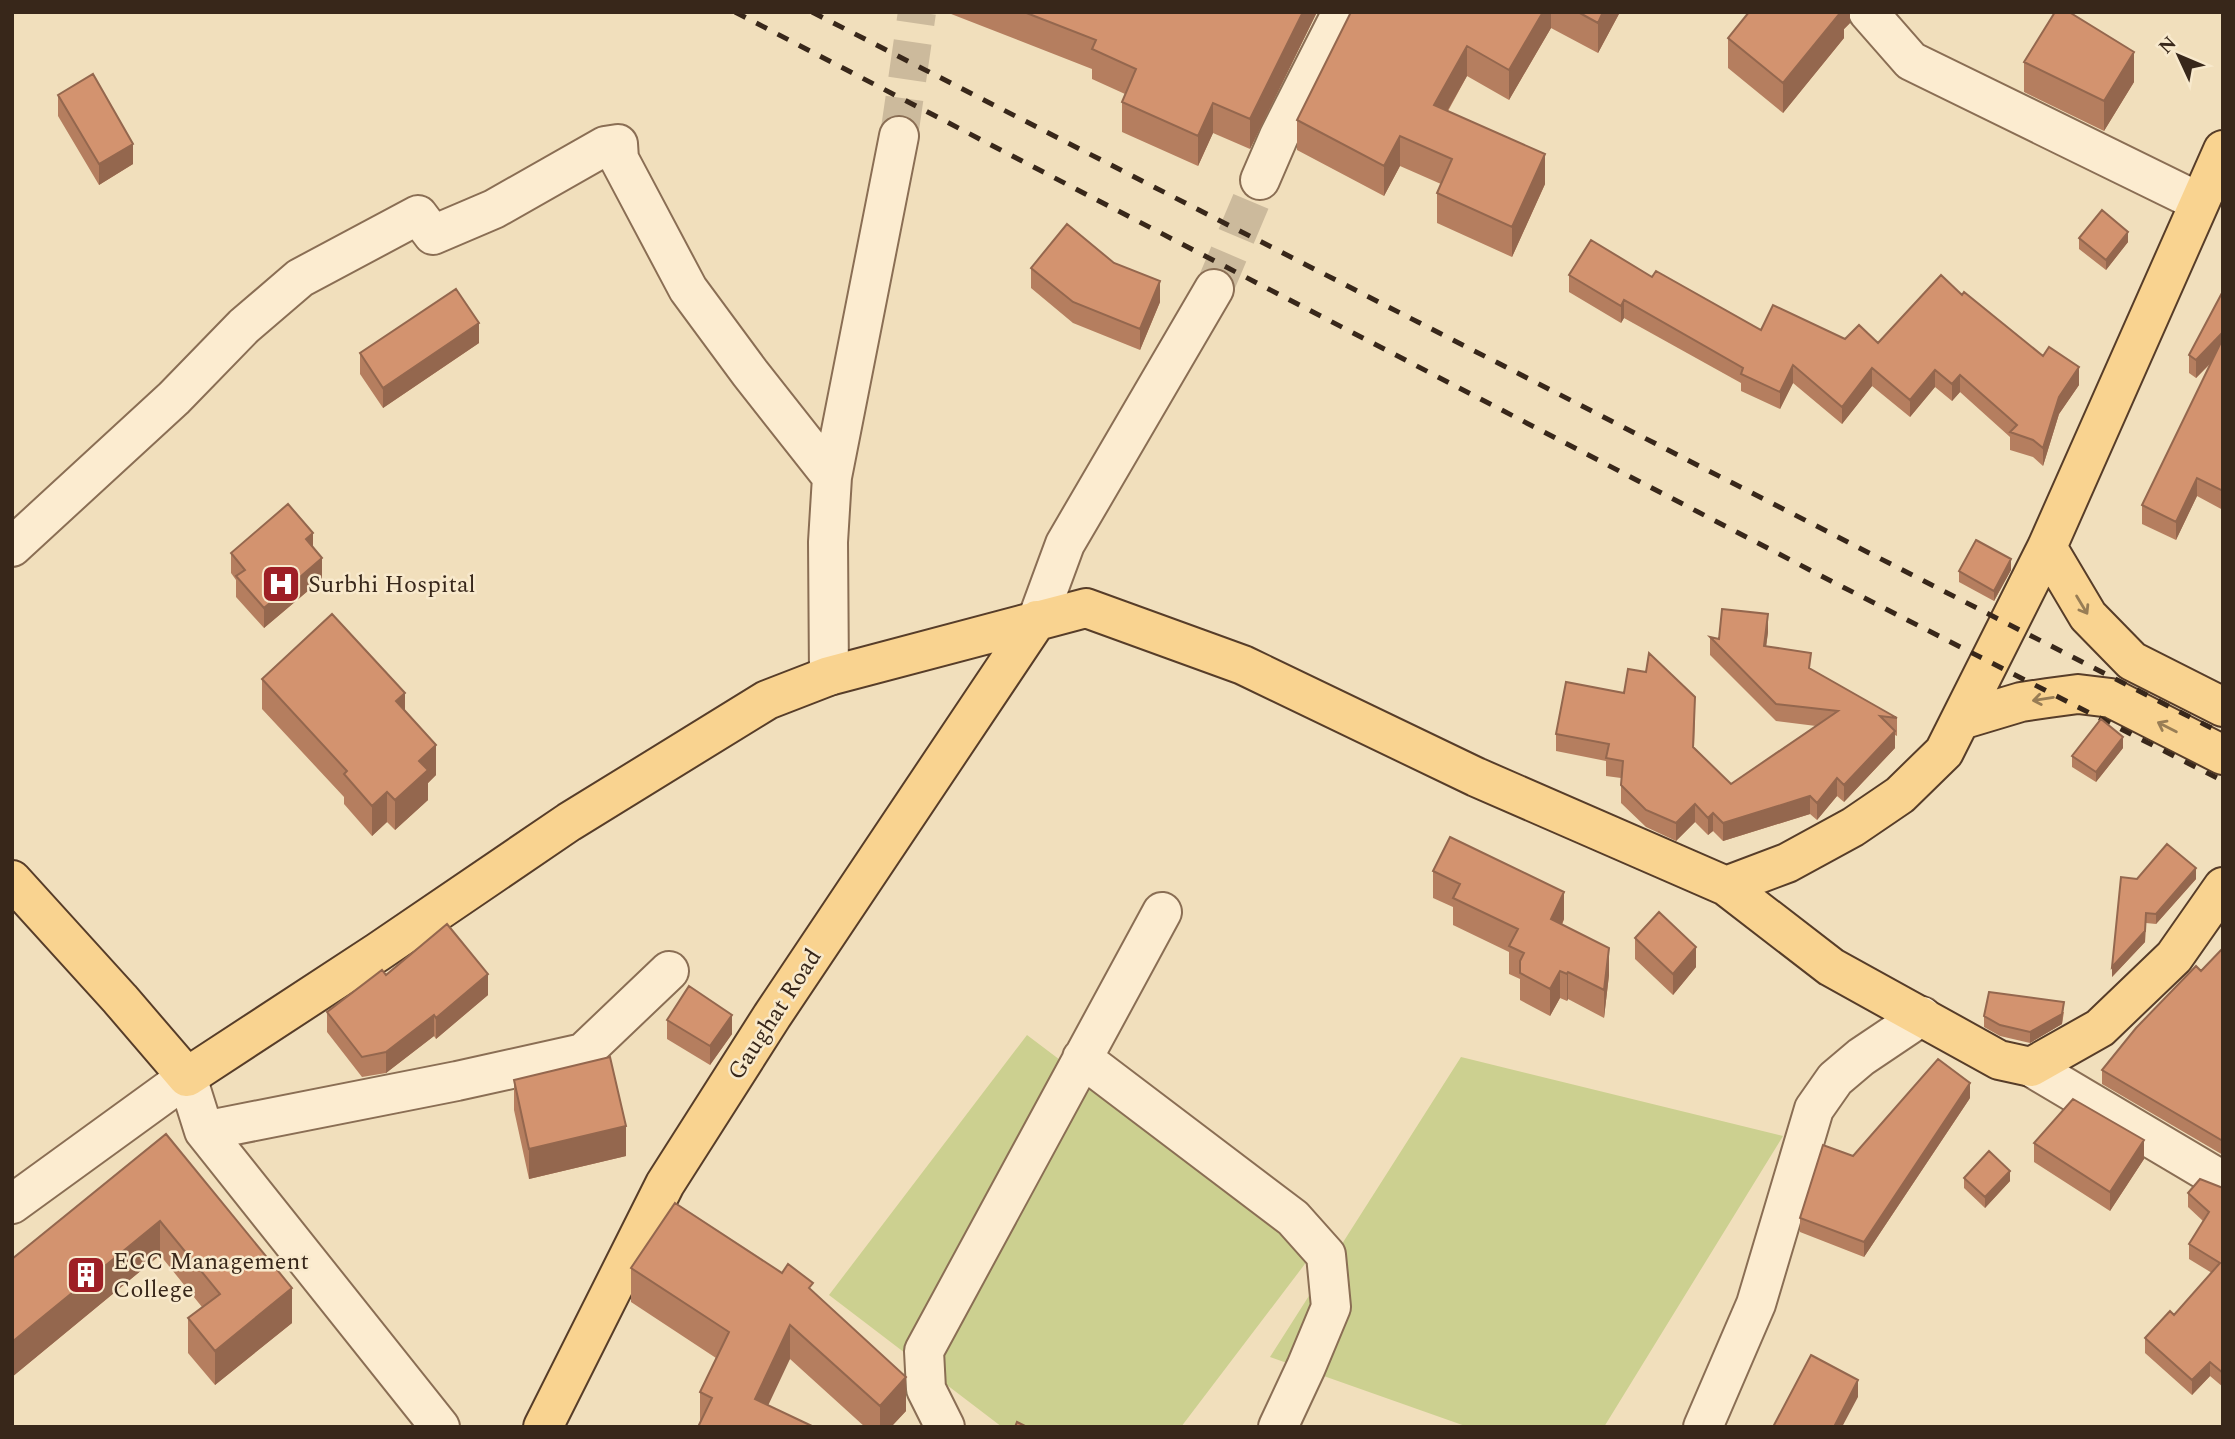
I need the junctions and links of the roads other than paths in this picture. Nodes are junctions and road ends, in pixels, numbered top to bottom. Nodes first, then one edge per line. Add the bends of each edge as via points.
1 (1342, 12) edge
2 (1868, 12) edge
3 (899, 136) tunnel mouth
4 (2223, 150) edge
5 (1260, 180) tunnel mouth
6 (2199, 202) junction
7 (1214, 289) tunnel mouth
8 (832, 477) junction
9 (12, 547) edge
10 (2047, 547) junction
11 (1037, 620) junction
12 (829, 676) junction
13 (2223, 707) edge
14 (1961, 720) junction
15 (2223, 755) edge
16 (12, 880) edge
17 (1726, 886) junction
18 (2223, 887) edge
19 (1162, 912) dead end
20 (669, 971) dead end
21 (1922, 1016) junction
22 (1082, 1058) junction
23 (2031, 1067) junction
24 (187, 1077) junction
25 (204, 1131) junction
26 (2223, 1181) edge
27 (12, 1204) edge
28 (440, 1427) edge
29 (543, 1427) edge
30 (945, 1427) edge
31 (1278, 1427) edge
32 (1703, 1427) edge

1 - 5 street
2 - 6 street via 1911,61
3 - 8 street
4 - 6 main road
6 - 10 main road
7 - 11 street via 1065,544
8 - 9 street via 688,289 619,159 618,144 605,146 494,209 433,235 418,215 300,278
8 - 12 street
10 -> 13 main road via 2088,616 2132,661
10 - 14 main road
11 - 12 main road
11 - 17 main road via 1086,608 1243,665 1476,777
11 - 29 main road, Gaughat Road via 665,1184
12 - 24 main road via 767,700 569,822
15 -> 14 main road via 2111,698 2078,694 2048,698
14 - 17 main road via 1944,752 1900,795 1787,863
16 - 24 main road
17 - 21 main road via 1831,967
18 - 23 main road via 2174,957 2100,1028
19 - 22 street
20 - 25 street via 583,1053
21 - 23 main road via 1999,1060
21 - 32 street via 1861,1056 1835,1079 1814,1109 1756,1304
22 - 30 street via 923,1352 926,1389
22 - 31 street via 1293,1218 1326,1255 1331,1307
23 - 26 street
24 - 25 street
24 - 27 street
25 - 28 street

